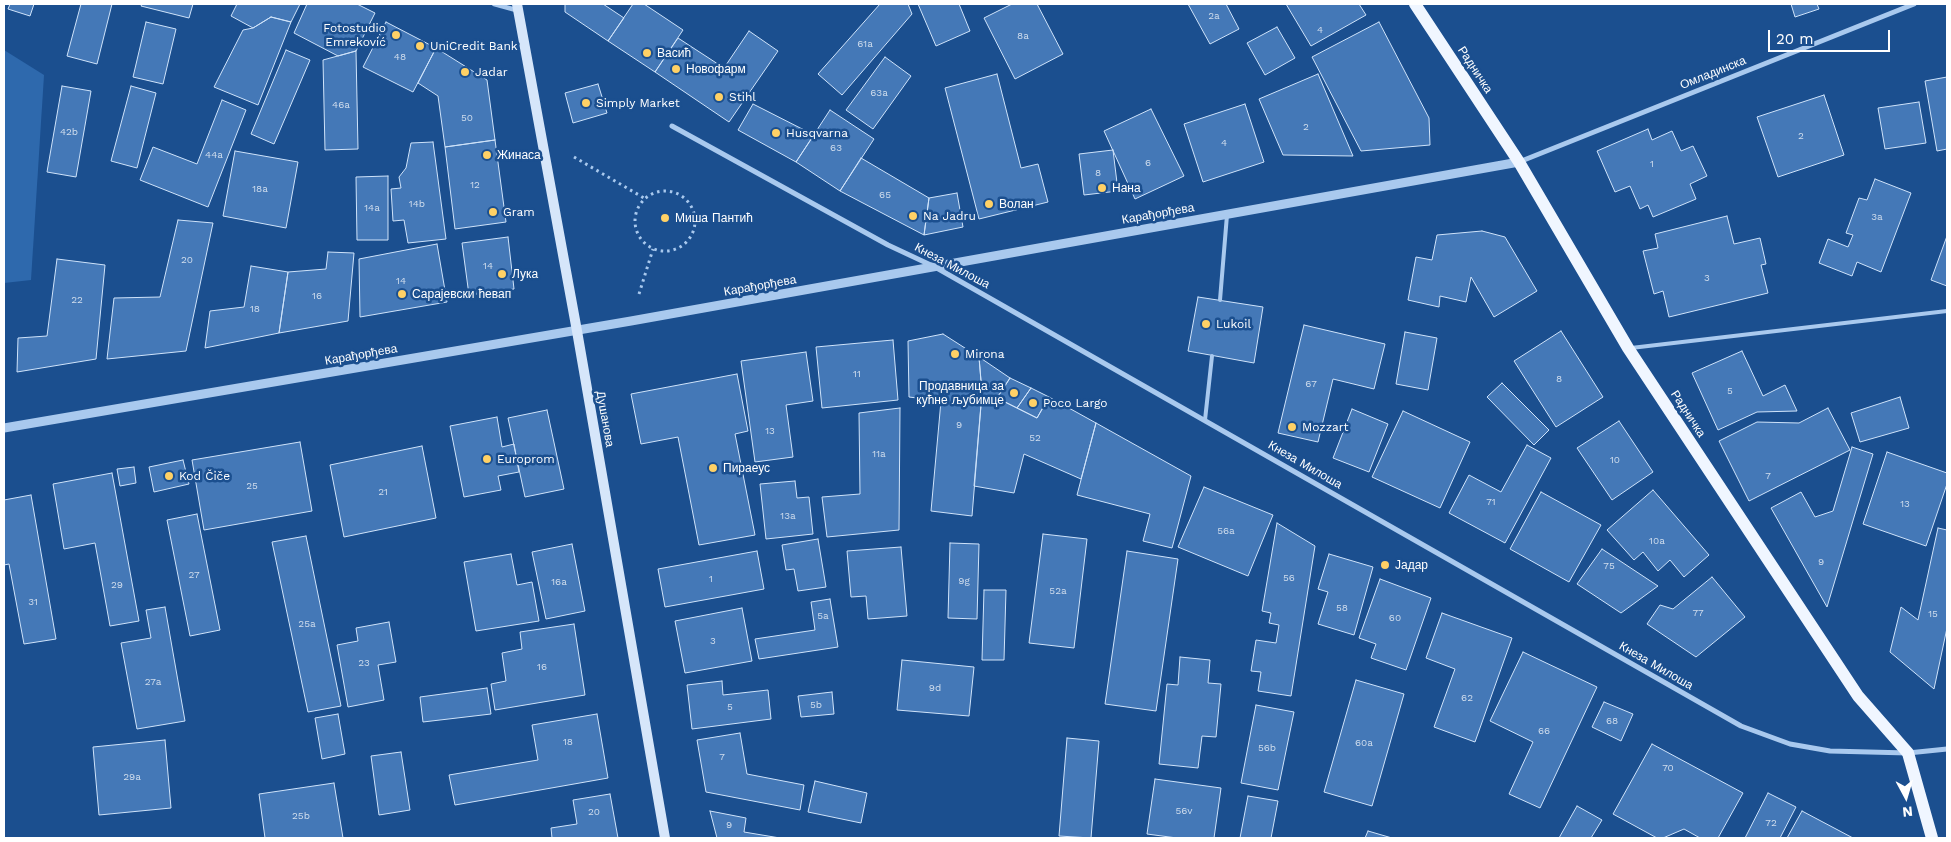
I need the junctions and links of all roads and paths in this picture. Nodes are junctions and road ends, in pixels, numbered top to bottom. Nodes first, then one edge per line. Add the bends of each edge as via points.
1 (494, 4) edge
2 (1415, 4) edge
3 (1914, 4) edge
4 (518, 7) edge
5 (672, 126) dead end
6 (541, 138) junction
7 (1519, 162) junction
8 (644, 198) junction
9 (1227, 215) junction
10 (653, 249) junction
11 (935, 267) junction
12 (1220, 300) dead end
13 (1947, 311) edge
14 (631, 322) junction
15 (577, 330) junction
16 (1628, 348) junction
17 (1212, 356) dead end
18 (1205, 420) junction
19 (4, 428) edge
20 (1947, 749) edge
21 (1908, 754) junction
22 (665, 838) edge
23 (1932, 838) edge

1 - 4 street
2 - 7 main road, Радничка
3 - 7 street, Омладинска
4 - 6 main road, Душанова
5 - 11 street, Кнеза Милоша via 888,245
6 - 8 path
6 - 15 main road, Душанова
7 - 9 street, Карађорђева
7 - 16 main road, Радничка
8 - 10 path via 634,216 634,226 638,236
8 - 10 path via 653,192 673,191 689,202 695,216 694,230 682,246 663,251
9 - 11 street, Карађорђева
9 - 12 lane
10 - 14 path
11 - 14 street, Карађорђева
11 - 18 street, Кнеза Милоша
13 - 16 lane
14 - 15 street, Карађорђева
15 - 19 street, Карађорђева
15 - 22 main road, Душанова
16 - 21 main road, Радничка via 1858,696
17 - 18 lane
18 - 21 street, Кнеза Милоша via 1741,726 1790,744 1830,751
20 - 21 street, Кнеза Милоша
21 - 23 main road, Радничка

